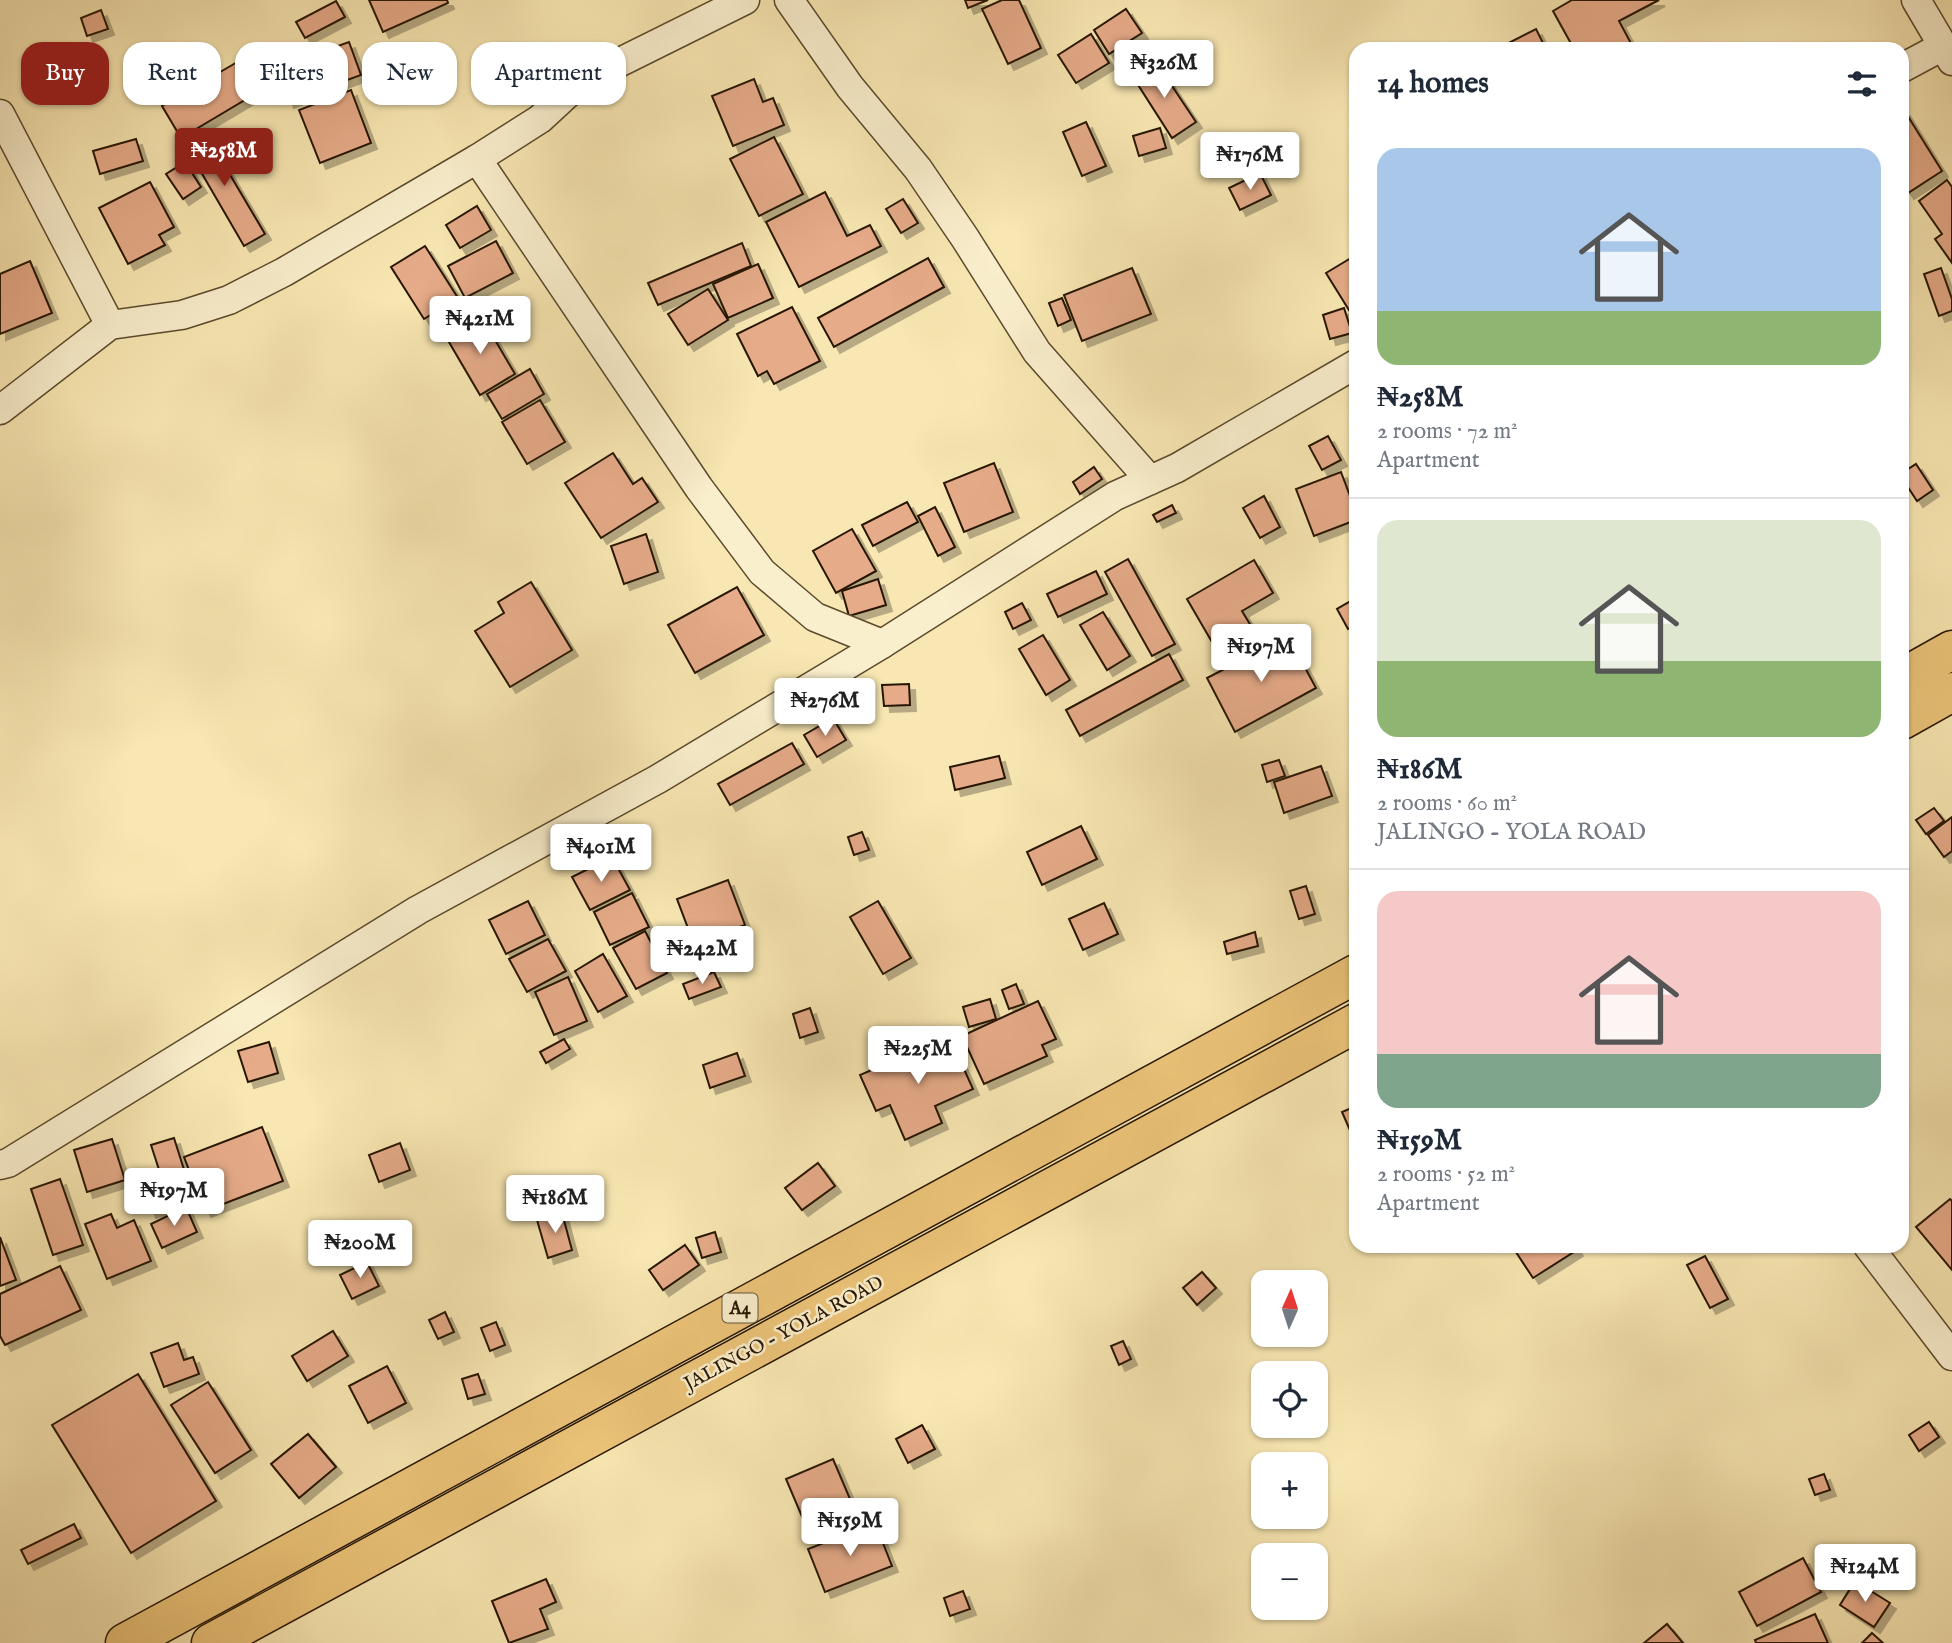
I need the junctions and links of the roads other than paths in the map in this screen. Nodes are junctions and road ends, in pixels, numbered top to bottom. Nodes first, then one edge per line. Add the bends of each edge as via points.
1 (745, 0) edge
2 (789, 0) edge
3 (1916, 0) edge
4 (1948, 53) edge
5 (1909, 66) edge
6 (0, 114) edge
7 (477, 159) junction
8 (110, 325) junction
9 (1349, 368) edge
10 (0, 410) edge
11 (1150, 480) junction
12 (882, 644) junction
13 (1952, 650) edge
14 (1909, 674) edge
15 (1952, 692) edge
16 (1909, 716) edge
17 (1349, 978) edge
18 (1349, 1027) edge
19 (0, 1166) edge
20 (1873, 1253) edge
21 (1952, 1356) edge
22 (125, 1643) edge
23 (211, 1643) edge

1 - 7 street via 580,82 540,119
2 - 11 street via 850,87 918,169 1037,352
3 - 4 street
4 - 5 street
6 - 8 street
7 - 8 street via 229,300 182,315
7 - 12 street via 699,488 762,572 815,617
8 - 10 street
9 - 11 street
11 - 12 street via 1115,495
12 - 19 street via 658,779 418,910
13 - 14 highway
15 - 16 highway
17 - 22 highway, A4
18 - 23 highway, JALINGO - YOLA ROAD / A4
20 - 21 street

